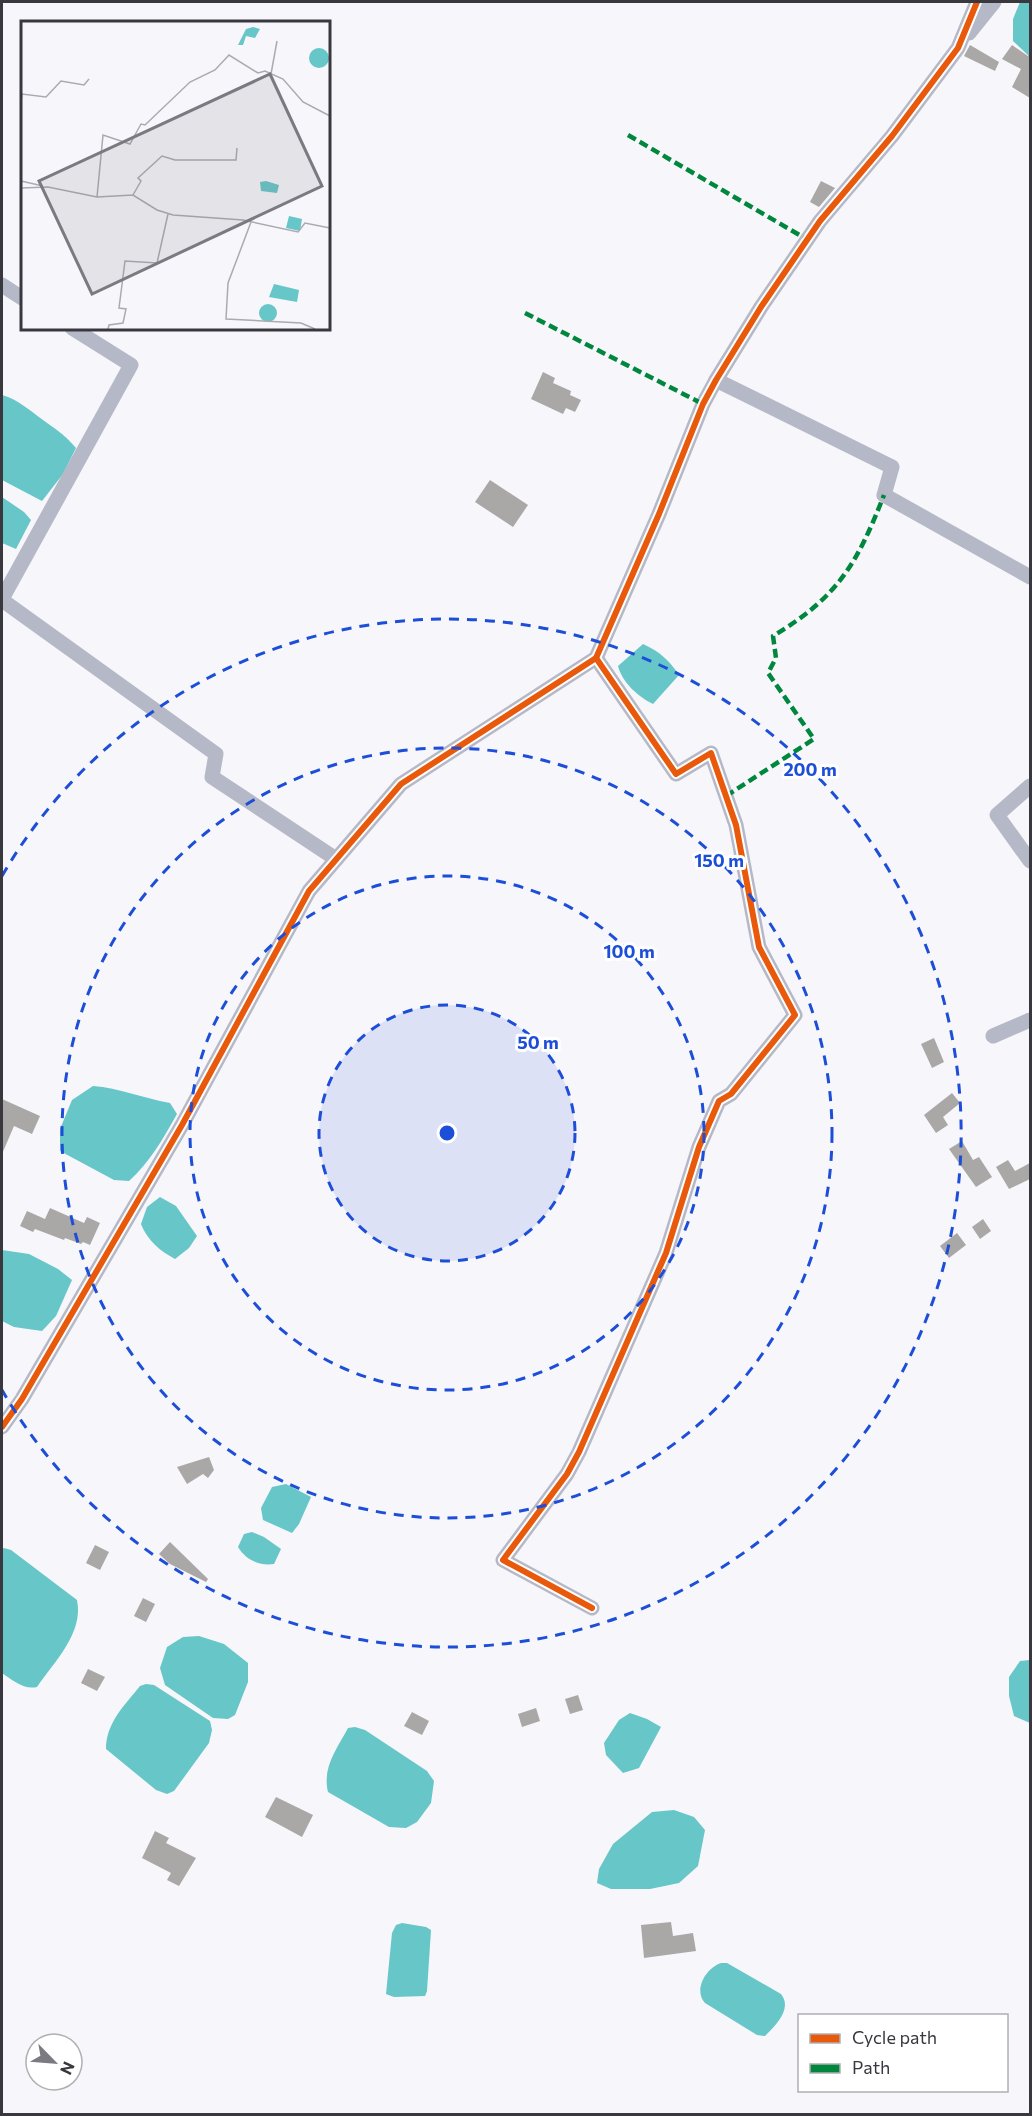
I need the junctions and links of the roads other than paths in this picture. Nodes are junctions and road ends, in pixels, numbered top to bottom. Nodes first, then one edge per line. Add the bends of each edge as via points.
1 (977, 2) edge
2 (994, 2) edge
3 (958, 48) junction
4 (2, 285) edge
5 (21, 297) edge
6 (75, 330) edge
7 (716, 380) junction
8 (1030, 577) edge
9 (2, 600) edge
10 (596, 658) junction
11 (1030, 786) edge
12 (336, 859) junction
13 (1030, 861) edge
14 (1030, 1020) edge
15 (993, 1036) dead end
16 (2, 1427) edge
17 (592, 1608) dead end

1 - 3 street
2 - 3 street
3 - 7 street via 892,136 820,221
4 - 5 street
6 - 9 street via 131,365
7 - 8 street via 892,467 884,495
7 - 10 street
9 - 12 street via 216,754 212,777
10 - 12 street via 401,784
10 - 17 street via 676,774 711,753 736,825 759,947 795,1016 731,1094 719,1101 699,1147 666,1253 579,1452 503,1560
11 - 13 street via 997,815
12 - 16 street via 309,891 176,1135
14 - 15 street

